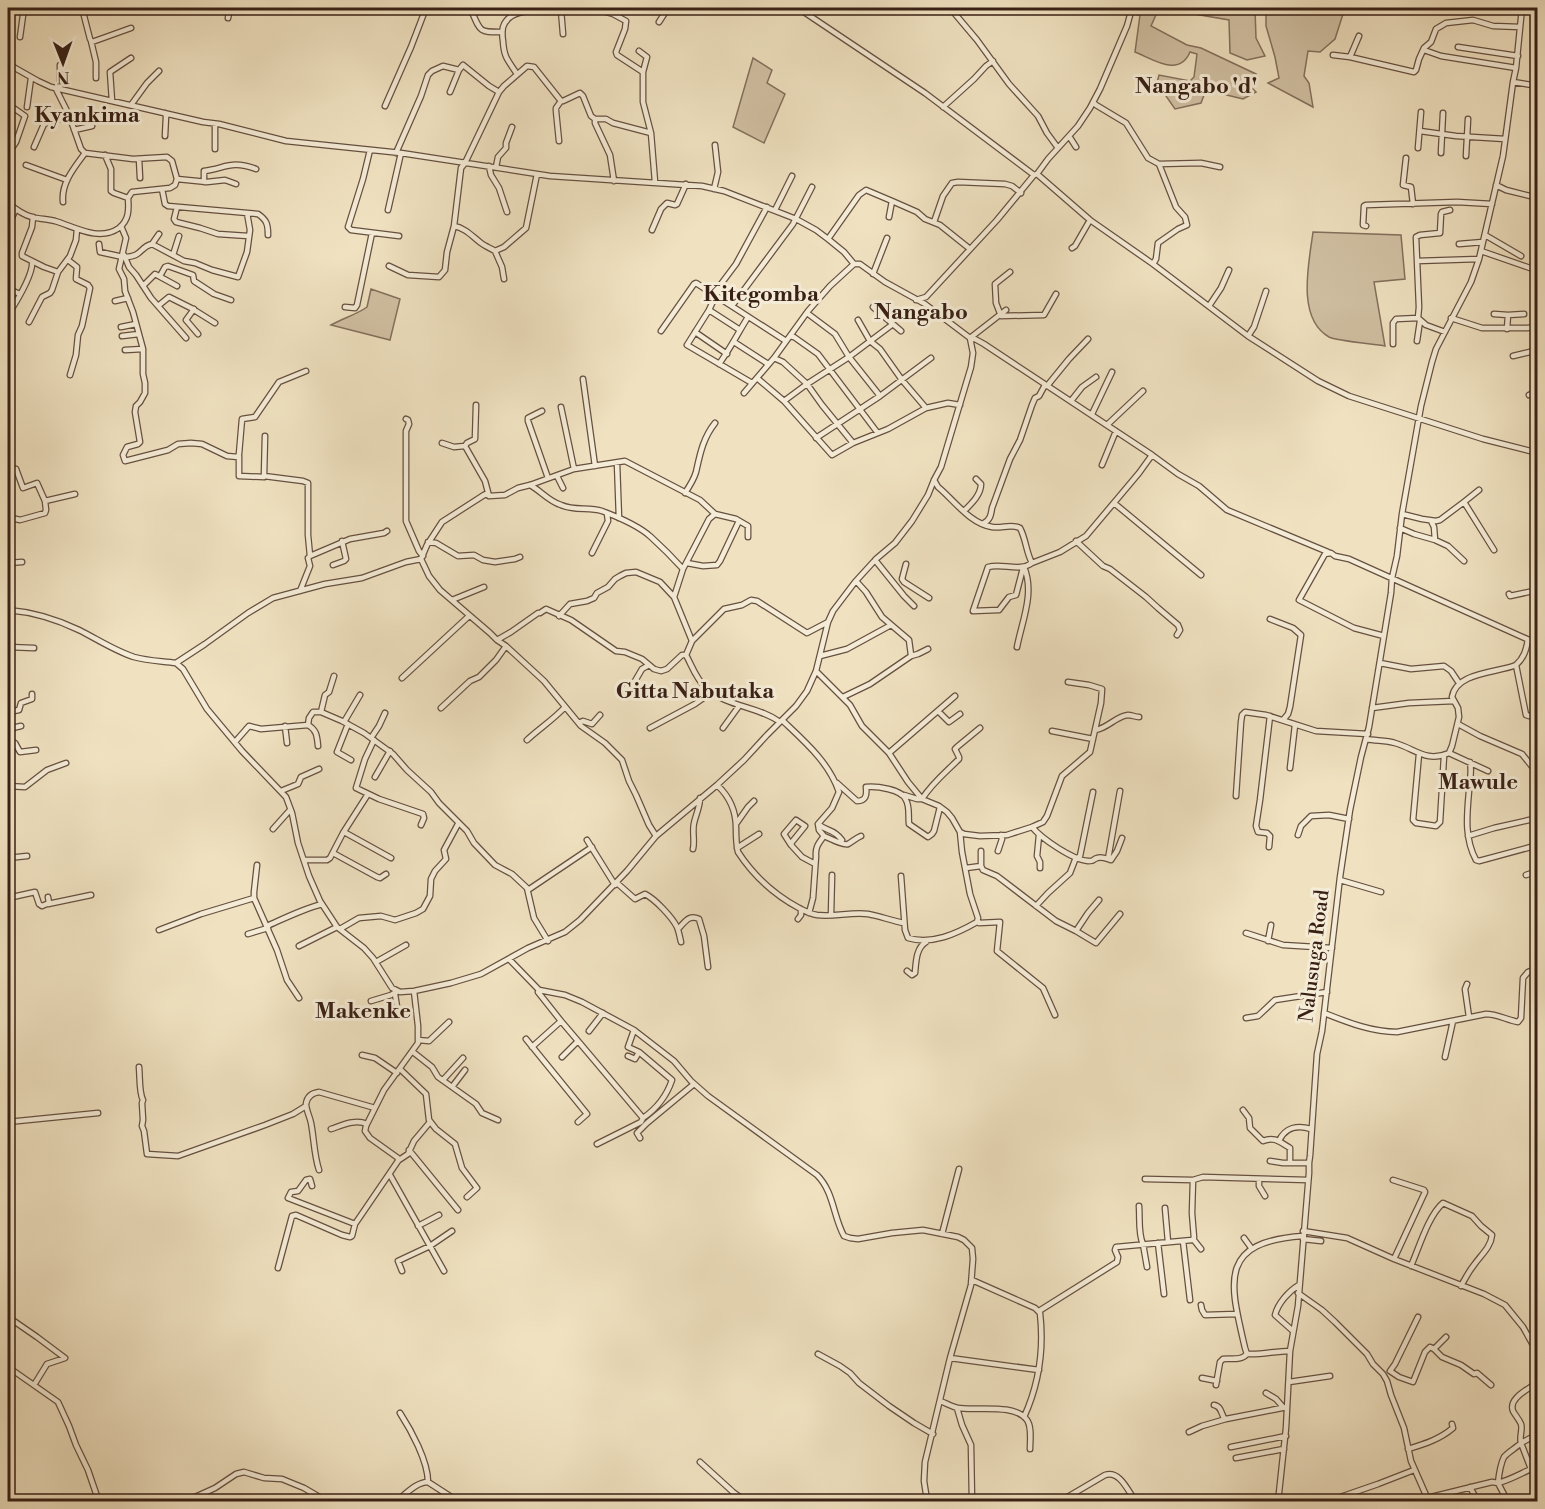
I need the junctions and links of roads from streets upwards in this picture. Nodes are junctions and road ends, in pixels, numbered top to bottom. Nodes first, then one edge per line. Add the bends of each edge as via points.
1 (22, 8) edge
2 (82, 8) edge
3 (230, 8) edge
4 (426, 8) edge
5 (580, 8) edge
6 (592, 8) edge
7 (668, 8) edge
8 (703, 8) edge
9 (714, 8) edge
10 (798, 8) edge
11 (950, 8) edge
12 (1132, 8) edge
13 (1522, 8) edge
14 (8, 9) edge
15 (561, 10) junction
16 (807, 10) edge
17 (472, 12) dead end
18 (228, 18) dead end
19 (659, 22) dead end
20 (1520, 27) junction
21 (131, 28) dead end
22 (502, 32) junction
23 (563, 34) dead end
24 (1359, 36) dead end
25 (20, 37) dead end
26 (91, 41) junction
27 (1458, 47) dead end
28 (1424, 50) junction
29 (639, 51) dead end
30 (1333, 55) dead end
31 (1518, 56) junction
32 (1350, 57) junction
33 (131, 58) dead end
34 (993, 61) junction
35 (8, 64) edge
36 (60, 65) dead end
37 (1516, 68) junction
38 (159, 70) dead end
39 (459, 70) junction
40 (644, 72) junction
41 (517, 74) junction
42 (31, 78) junction
43 (96, 78) dead end
44 (1512, 81) junction
45 (1538, 86) edge
46 (58, 89) junction
47 (450, 92) dead end
48 (499, 92) junction
49 (112, 101) junction
50 (561, 101) junction
51 (1093, 102) junction
52 (8, 104) edge
53 (131, 105) junction
54 (385, 106) dead end
55 (27, 107) dead end
56 (943, 107) junction
57 (1421, 112) dead end
58 (165, 113) junction
59 (1443, 113) dead end
60 (1538, 113) edge
61 (69, 115) junction
62 (595, 119) junction
63 (1468, 119) dead end
64 (215, 124) junction
65 (92, 126) dead end
66 (512, 126) dead end
67 (1534, 127) dead end
68 (74, 130) junction
69 (1420, 131) junction
70 (651, 133) junction
71 (1442, 134) junction
72 (165, 136) dead end
73 (1069, 136) junction
74 (1467, 136) junction
75 (1505, 139) junction
76 (559, 141) dead end
77 (715, 145) dead end
78 (34, 147) dead end
79 (1076, 147) dead end
80 (12, 148) dead end
81 (1058, 148) junction
82 (1418, 148) dead end
83 (215, 149) dead end
84 (370, 150) junction
85 (85, 153) junction
86 (398, 153) junction
87 (1441, 153) dead end
88 (105, 155) junction
89 (1466, 156) dead end
90 (1406, 158) dead end
91 (138, 159) junction
92 (465, 163) junction
93 (1159, 164) junction
94 (26, 165) dead end
95 (489, 166) junction
96 (496, 167) junction
97 (1220, 167) dead end
98 (256, 169) dead end
99 (537, 174) junction
100 (1035, 175) junction
101 (792, 176) dead end
102 (140, 178) dead end
103 (177, 179) junction
104 (67, 180) junction
105 (614, 181) junction
106 (204, 182) junction
107 (655, 182) junction
108 (236, 184) dead end
109 (686, 184) junction
110 (1496, 185) junction
111 (812, 187) dead end
112 (162, 189) junction
113 (714, 189) junction
114 (1021, 192) junction
115 (1537, 195) edge
116 (128, 198) junction
117 (892, 199) junction
118 (8, 202) edge
119 (63, 202) dead end
120 (1413, 204) junction
121 (1492, 204) junction
122 (177, 207) junction
123 (767, 207) junction
124 (16, 209) junction
125 (388, 210) dead end
126 (775, 210) junction
127 (1450, 210) dead end
128 (507, 212) dead end
129 (247, 213) junction
130 (889, 217) dead end
131 (33, 218) junction
132 (796, 219) junction
133 (1090, 220) junction
134 (934, 222) junction
135 (1363, 225) dead end
136 (8, 226) edge
137 (121, 226) junction
138 (454, 226) junction
139 (77, 229) junction
140 (652, 231) dead end
141 (372, 233) junction
142 (159, 234) dead end
143 (268, 235) dead end
144 (1485, 235) junction
145 (179, 236) dead end
146 (248, 236) junction
147 (399, 236) dead end
148 (887, 238) dead end
149 (828, 239) junction
150 (1483, 242) junction
151 (99, 244) dead end
152 (152, 244) junction
153 (1459, 244) dead end
154 (1072, 248) dead end
155 (970, 249) junction
156 (1481, 251) junction
157 (495, 252) junction
158 (173, 255) junction
159 (124, 256) junction
160 (1521, 256) dead end
161 (1479, 259) junction
162 (68, 260) junction
163 (32, 261) junction
164 (1417, 261) junction
165 (854, 264) junction
166 (1153, 264) junction
167 (389, 266) dead end
168 (1530, 268) dead end
169 (1229, 270) dead end
170 (58, 272) junction
171 (1010, 272) dead end
172 (873, 274) junction
173 (160, 276) junction
174 (504, 279) dead end
175 (142, 286) junction
176 (177, 286) dead end
177 (1266, 291) dead end
178 (20, 294) junction
179 (1056, 294) dead end
180 (716, 295) junction
181 (926, 297) junction
182 (8, 298) edge
183 (128, 298) junction
184 (231, 300) dead end
185 (916, 300) junction
186 (115, 301) dead end
187 (925, 304) junction
188 (158, 306) junction
189 (732, 306) junction
190 (1209, 306) junction
191 (345, 307) dead end
192 (873, 307) dead end
193 (194, 309) junction
194 (708, 310) junction
195 (1006, 310) dead end
196 (807, 313) junction
197 (1494, 314) dead end
198 (1524, 314) dead end
199 (8, 315) edge
200 (1508, 315) junction
201 (1001, 316) junction
202 (748, 317) junction
203 (1451, 318) junction
204 (858, 320) dead end
205 (1419, 320) junction
206 (29, 322) dead end
207 (136, 324) junction
208 (215, 324) dead end
209 (893, 324) junction
210 (121, 327) dead end
211 (1538, 327) edge
212 (1507, 329) junction
213 (740, 330) junction
214 (661, 331) dead end
215 (695, 332) junction
216 (901, 332) dead end
217 (1445, 332) junction
218 (139, 334) junction
219 (198, 334) dead end
220 (122, 336) dead end
221 (1248, 336) junction
222 (186, 338) dead end
223 (788, 339) junction
224 (970, 339) junction
225 (1088, 339) dead end
226 (870, 341) junction
227 (734, 342) junction
228 (1416, 342) dead end
229 (1393, 344) dead end
230 (143, 349) junction
231 (125, 350) dead end
232 (1538, 350) edge
233 (727, 354) junction
234 (1513, 356) dead end
235 (849, 357) junction
236 (774, 358) junction
237 (931, 358) dead end
238 (719, 364) junction
239 (768, 364) junction
240 (830, 369) junction
241 (306, 370) dead end
242 (1112, 372) dead end
243 (70, 375) dead end
244 (1096, 377) dead end
245 (757, 378) junction
246 (583, 379) dead end
247 (902, 380) junction
248 (752, 383) junction
249 (807, 384) junction
250 (1046, 386) junction
251 (1143, 391) dead end
252 (1538, 392) edge
253 (744, 393) dead end
254 (1529, 395) dead end
255 (880, 396) junction
256 (784, 401) junction
257 (1071, 401) junction
258 (476, 405) dead end
259 (960, 405) junction
260 (561, 407) dead end
261 (926, 408) junction
262 (858, 410) junction
263 (542, 411) dead end
264 (1092, 414) junction
265 (1419, 418) junction
266 (406, 419) dead end
267 (715, 423) dead end
268 (838, 424) junction
269 (1107, 426) junction
270 (1116, 431) junction
271 (876, 432) junction
272 (266, 436) dead end
273 (816, 438) junction
274 (442, 443) dead end
275 (853, 443) junction
276 (465, 446) junction
277 (1538, 453) edge
278 (1152, 455) junction
279 (238, 456) junction
280 (617, 463) junction
281 (1102, 465) dead end
282 (595, 466) junction
283 (574, 470) junction
284 (8, 471) edge
285 (556, 476) junction
286 (265, 477) junction
287 (548, 478) junction
288 (934, 480) junction
289 (976, 480) dead end
290 (530, 485) junction
291 (563, 488) dead end
292 (1479, 490) dead end
293 (685, 493) junction
294 (75, 494) dead end
295 (489, 496) junction
296 (45, 501) junction
297 (1464, 502) junction
298 (1114, 504) junction
299 (964, 511) junction
300 (607, 514) junction
301 (715, 514) junction
302 (1402, 514) junction
303 (8, 517) edge
304 (619, 518) junction
305 (739, 521) junction
306 (1431, 521) junction
307 (984, 524) junction
308 (1400, 528) junction
309 (387, 531) dead end
310 (748, 537) dead end
311 (1436, 540) junction
312 (342, 541) junction
313 (1076, 541) junction
314 (428, 542) junction
315 (1494, 550) dead end
316 (1328, 552) junction
317 (592, 553) dead end
318 (310, 556) junction
319 (520, 556) dead end
320 (422, 557) junction
321 (875, 560) junction
322 (1464, 561) dead end
323 (22, 562) dead end
324 (8, 563) edge
325 (687, 563) junction
326 (1032, 563) junction
327 (906, 564) dead end
328 (333, 566) dead end
329 (1025, 567) junction
330 (683, 569) junction
331 (1201, 575) dead end
332 (1392, 578) junction
333 (856, 581) junction
334 (484, 587) dead end
335 (1538, 590) edge
336 (300, 591) junction
337 (1509, 594) dead end
338 (674, 597) junction
339 (929, 598) dead end
340 (452, 600) junction
341 (914, 606) dead end
342 (8, 610) edge
343 (469, 616) junction
344 (559, 616) junction
345 (1270, 619) dead end
346 (828, 622) junction
347 (891, 625) junction
348 (1177, 635) dead end
349 (1384, 636) junction
350 (497, 640) junction
351 (1528, 640) junction
352 (692, 642) junction
353 (1538, 644) edge
354 (506, 646) junction
355 (8, 647) edge
356 (1017, 647) dead end
357 (34, 648) dead end
358 (928, 649) dead end
359 (686, 655) junction
360 (911, 655) junction
361 (820, 656) junction
362 (176, 663) junction
363 (1380, 663) junction
364 (649, 665) junction
365 (1516, 665) junction
366 (816, 671) junction
367 (334, 676) dead end
368 (402, 678) dead end
369 (1068, 682) dead end
370 (1459, 683) junction
371 (625, 689) dead end
372 (711, 692) junction
373 (32, 694) dead end
374 (360, 695) dead end
375 (955, 696) dead end
376 (843, 697) junction
377 (1454, 701) junction
378 (738, 706) junction
379 (565, 707) junction
380 (441, 708) dead end
381 (1372, 708) junction
382 (938, 711) junction
383 (8, 712) edge
384 (321, 712) junction
385 (385, 713) dead end
386 (960, 714) dead end
387 (1534, 714) dead end
388 (600, 715) dead end
389 (1270, 716) junction
390 (1138, 717) dead end
391 (1283, 720) junction
392 (781, 721) junction
393 (346, 723) junction
394 (579, 723) junction
395 (1295, 724) junction
396 (1458, 724) junction
397 (308, 725) junction
398 (21, 726) dead end
399 (285, 726) junction
400 (650, 728) dead end
401 (723, 728) dead end
402 (980, 728) dead end
403 (8, 729) edge
404 (1095, 730) junction
405 (1052, 731) dead end
406 (1367, 736) junction
407 (373, 739) junction
408 (1093, 739) junction
409 (527, 740) dead end
410 (235, 742) junction
411 (8, 743) edge
412 (287, 743) dead end
413 (318, 746) dead end
414 (36, 750) dead end
415 (390, 752) junction
416 (889, 753) junction
417 (1449, 753) junction
418 (1419, 754) junction
419 (1443, 756) junction
420 (351, 760) dead end
421 (1470, 762) junction
422 (66, 763) dead end
423 (1290, 768) dead end
424 (319, 769) dead end
425 (1488, 771) dead end
426 (1538, 774) edge
427 (375, 777) dead end
428 (717, 785) junction
429 (8, 786) edge
430 (841, 790) junction
431 (281, 791) junction
432 (1120, 791) dead end
433 (1093, 792) dead end
434 (368, 795) junction
435 (904, 795) junction
436 (1236, 796) dead end
437 (700, 798) junction
438 (922, 799) junction
439 (754, 801) dead end
440 (939, 807) junction
441 (291, 810) junction
442 (1538, 818) edge
443 (1349, 819) junction
444 (458, 824) junction
445 (736, 824) junction
446 (818, 824) junction
447 (421, 825) dead end
448 (1032, 827) junction
449 (273, 829) dead end
450 (344, 832) junction
451 (759, 834) dead end
452 (962, 834) junction
453 (1001, 835) junction
454 (1039, 835) junction
455 (1298, 835) dead end
456 (656, 836) junction
457 (824, 836) junction
458 (861, 836) dead end
459 (1468, 836) junction
460 (1122, 838) dead end
461 (587, 840) dead end
462 (839, 840) junction
463 (791, 845) junction
464 (1538, 845) edge
465 (592, 847) junction
466 (1269, 847) dead end
467 (737, 848) junction
468 (693, 849) dead end
469 (998, 850) dead end
470 (981, 851) dead end
471 (333, 853) junction
472 (27, 856) dead end
473 (8, 858) edge
474 (392, 858) dead end
475 (1079, 858) junction
476 (1108, 859) junction
477 (304, 860) junction
478 (815, 864) junction
479 (256, 865) dead end
480 (981, 866) junction
481 (966, 868) junction
482 (1040, 868) dead end
483 (1538, 871) edge
484 (386, 874) dead end
485 (832, 874) dead end
486 (1526, 875) dead end
487 (902, 876) dead end
488 (1340, 880) junction
489 (616, 884) junction
490 (528, 890) junction
491 (1381, 892) dead end
492 (91, 895) dead end
493 (48, 897) dead end
494 (254, 897) junction
495 (8, 898) edge
496 (1099, 900) dead end
497 (48, 904) junction
498 (322, 904) junction
499 (1035, 906) junction
500 (801, 909) junction
501 (809, 913) junction
502 (1120, 914) dead end
503 (831, 915) junction
504 (798, 919) dead end
505 (978, 921) junction
506 (904, 923) junction
507 (1271, 925) dead end
508 (268, 927) junction
509 (339, 928) junction
510 (678, 928) junction
511 (159, 930) dead end
512 (1076, 931) junction
513 (1246, 933) dead end
514 (248, 934) dead end
515 (928, 940) junction
516 (548, 941) junction
517 (1268, 941) junction
518 (681, 942) dead end
519 (406, 945) dead end
520 (299, 946) dead end
521 (1332, 948) junction
522 (509, 959) junction
523 (375, 962) junction
524 (708, 967) dead end
525 (1538, 968) edge
526 (907, 971) dead end
527 (1467, 984) dead end
528 (539, 990) junction
529 (398, 991) junction
530 (414, 991) junction
531 (1327, 992) junction
532 (299, 998) dead end
533 (371, 1001) dead end
534 (398, 1013) dead end
535 (1324, 1013) junction
536 (603, 1014) junction
537 (1055, 1016) dead end
538 (1469, 1017) junction
539 (1246, 1018) dead end
540 (1453, 1021) junction
541 (561, 1022) junction
542 (449, 1023) dead end
543 (634, 1030) junction
544 (589, 1031) dead end
545 (526, 1039) dead end
546 (418, 1040) junction
547 (578, 1041) junction
548 (532, 1047) junction
549 (413, 1052) junction
550 (639, 1052) junction
551 (362, 1055) dead end
552 (628, 1056) dead end
553 (562, 1057) dead end
554 (1445, 1057) dead end
555 (464, 1058) dead end
556 (139, 1068) dead end
557 (465, 1070) dead end
558 (398, 1071) junction
559 (443, 1080) junction
560 (694, 1084) junction
561 (452, 1086) junction
562 (306, 1106) junction
563 (375, 1108) junction
564 (1243, 1110) dead end
565 (98, 1113) dead end
566 (643, 1118) junction
567 (498, 1120) dead end
568 (8, 1122) edge
569 (430, 1122) junction
570 (578, 1122) dead end
571 (367, 1124) junction
572 (331, 1129) dead end
573 (1311, 1129) junction
574 (640, 1138) dead end
575 (1279, 1141) junction
576 (597, 1144) dead end
577 (409, 1150) junction
578 (399, 1160) junction
579 (1270, 1161) dead end
580 (1290, 1163) junction
581 (1309, 1163) junction
582 (959, 1169) dead end
583 (319, 1170) dead end
584 (390, 1175) junction
585 (1145, 1179) dead end
586 (1259, 1179) junction
587 (1193, 1180) junction
588 (1308, 1180) junction
589 (1394, 1180) dead end
590 (312, 1186) dead end
591 (1265, 1196) dead end
592 (467, 1197) dead end
593 (1139, 1206) dead end
594 (1165, 1208) dead end
595 (458, 1210) dead end
596 (439, 1215) dead end
597 (355, 1224) junction
598 (418, 1226) junction
599 (452, 1231) dead end
600 (942, 1234) junction
601 (1303, 1235) junction
602 (1244, 1238) dead end
603 (1193, 1239) junction
604 (1184, 1241) junction
605 (1321, 1241) dead end
606 (1168, 1242) junction
607 (1158, 1243) junction
608 (1143, 1244) junction
609 (430, 1246) junction
610 (1201, 1249) dead end
611 (1252, 1249) junction
612 (1394, 1259) junction
613 (1411, 1266) junction
614 (1147, 1267) dead end
615 (278, 1268) dead end
616 (402, 1271) dead end
617 (444, 1271) dead end
618 (972, 1280) junction
619 (1299, 1285) junction
620 (1461, 1286) junction
621 (1298, 1293) junction
622 (1164, 1294) dead end
623 (1190, 1300) dead end
624 (1201, 1305) dead end
625 (1039, 1311) junction
626 (1237, 1314) junction
627 (8, 1317) edge
628 (1418, 1317) dead end
629 (1293, 1331) junction
630 (1538, 1333) edge
631 (1529, 1336) junction
632 (1446, 1337) dead end
633 (1434, 1349) junction
634 (1290, 1351) junction
635 (818, 1354) dead end
636 (1247, 1354) junction
637 (1538, 1354) edge
638 (950, 1358) junction
639 (8, 1367) edge
640 (1039, 1370) junction
641 (1381, 1371) junction
642 (1390, 1371) junction
643 (1330, 1376) dead end
644 (1202, 1378) dead end
645 (1288, 1382) junction
646 (1538, 1382) edge
647 (34, 1385) junction
648 (1491, 1385) dead end
649 (1266, 1393) dead end
650 (940, 1401) junction
651 (1214, 1405) dead end
652 (1285, 1407) junction
653 (957, 1408) junction
654 (400, 1413) dead end
655 (1024, 1417) junction
656 (1226, 1419) junction
657 (1452, 1425) dead end
658 (1189, 1432) dead end
659 (933, 1434) junction
660 (1538, 1434) edge
661 (1286, 1436) junction
662 (1521, 1443) junction
663 (1231, 1447) dead end
664 (1030, 1449) dead end
665 (1284, 1449) junction
666 (1408, 1449) junction
667 (1236, 1458) dead end
668 (700, 1462) dead end
669 (1536, 1466) edge
670 (1531, 1469) junction
671 (1414, 1470) junction
672 (428, 1482) junction
673 (1498, 1483) junction
674 (1470, 1487) junction
675 (925, 1489) junction
676 (920, 1497) junction
677 (508, 1498) dead end
678 (1428, 1500) edge
679 (928, 1501) edge
680 (99, 1502) edge
681 (184, 1502) edge
682 (328, 1502) edge
683 (395, 1502) edge
684 (459, 1502) edge
685 (492, 1502) edge
686 (747, 1502) edge
687 (899, 1502) edge
688 (972, 1502) edge
689 (1059, 1502) edge
690 (1136, 1502) edge
691 (1278, 1502) edge
692 (1326, 1502) edge
693 (1478, 1502) edge
694 (1508, 1502) edge

1 - 14 street
1 - 25 street
2 - 26 street
3 - 18 street
4 - 54 street
5 - 15 street
6 - 40 street via 626,21 616,53
7 - 19 street
8 - 9 street
10 - 16 street
11 - 34 street
12 - 51 street
13 - 20 street, Nalusuga Road
15 - 22 street via 514,13 505,20
15 - 23 street
16 - 56 street
17 - 22 street via 482,30
20 - 28 street via 1473,20 1446,23 1436,28
20 - 31 street, Nalusuga Road
21 - 26 street
22 - 41 street via 504,54
24 - 32 street
26 - 43 street
27 - 31 street
28 - 32 street via 1414,72
28 - 37 street
29 - 40 street via 647,57
30 - 32 street
31 - 37 street, Nalusuga Road
33 - 49 street via 110,72
34 - 56 street
34 - 81 street via 1038,116
35 - 42 street
36 - 46 street
37 - 44 street, Nalusuga Road
38 - 53 street
39 - 47 street
39 - 48 street via 464,65
39 - 86 street via 442,66 428,75
40 - 70 street via 643,102
41 - 48 street
41 - 50 street via 532,66
42 - 46 street
42 - 55 street
44 - 45 street
44 - 75 street, Nalusuga Road
46 - 49 street
46 - 61 street
48 - 92 street
49 - 53 street
50 - 62 street via 581,94
50 - 76 street via 556,108
51 - 73 street
51 - 93 street via 1126,123 1148,158
52 - 80 street via 25,116
53 - 58 street
56 - 100 street
57 - 69 street
58 - 64 street
58 - 72 street
59 - 71 street
60 - 67 street
61 - 68 street
61 - 78 street via 44,124
62 - 70 street
62 - 105 street via 610,155
63 - 74 street
64 - 83 street
64 - 84 street via 286,141
65 - 68 street
66 - 96 street
68 - 85 street
69 - 71 street
69 - 82 street
70 - 107 street
71 - 74 street
71 - 87 street
73 - 79 street
73 - 81 street
74 - 75 street
74 - 89 street
75 - 110 street, Nalusuga Road
77 - 113 street via 718,172
81 - 100 street
84 - 86 street
84 - 141 street via 348,226
85 - 88 street
85 - 104 street
86 - 92 street
86 - 125 street
88 - 91 street
88 - 116 street via 111,169 111,190
90 - 120 street via 1403,185 1411,187
91 - 102 street
91 - 103 street via 169,158
92 - 95 street
92 - 138 street via 461,168
93 - 97 street via 1201,163
93 - 166 street via 1187,225 1159,242
94 - 104 street
95 - 96 street
95 - 128 street
96 - 99 street
98 - 106 street via 236,164 216,167 204,171
99 - 105 street
99 - 157 street via 526,228
100 - 114 street
100 - 133 street
101 - 126 street
103 - 106 street
103 - 112 street via 173,187
104 - 119 street
105 - 107 street
106 - 108 street via 225,180
107 - 109 street
109 - 113 street
109 - 140 street via 677,204 667,202 661,209
110 - 115 street
110 - 121 street, Nalusuga Road
111 - 132 street
112 - 116 street via 134,191
112 - 122 street via 166,205
113 - 123 street
114 - 134 street via 1005,184 952,183
114 - 155 street
116 - 137 street via 128,214
117 - 130 street
117 - 134 street
117 - 149 street via 863,191
118 - 124 street
120 - 121 street
120 - 135 street via 1366,205
121 - 144 street, Nalusuga Road
122 - 129 street
122 - 146 street via 176,222 220,235
123 - 126 street
123 - 180 street
124 - 131 street
124 - 136 street
126 - 132 street
127 - 164 street via 1441,214 1440,233 1416,237
129 - 143 street via 264,219
129 - 146 street
131 - 139 street via 54,220
131 - 163 street via 22,254
132 - 149 street
132 - 189 street
133 - 154 street
133 - 166 street
134 - 155 street
137 - 139 street via 105,233
137 - 159 street via 126,238
138 - 157 street
138 - 167 street via 445,270 439,277 408,275
139 - 162 street
141 - 147 street
141 - 191 street via 357,305
142 - 152 street
144 - 150 street, Nalusuga Road
144 - 160 street
145 - 158 street
146 - 158 street via 247,255 238,277
148 - 172 street
149 - 165 street
150 - 153 street
150 - 156 street, Nalusuga Road
151 - 159 street via 100,252
152 - 158 street
152 - 159 street via 137,255
155 - 181 street
156 - 161 street, Nalusuga Road
156 - 168 street
157 - 174 street
159 - 175 street
159 - 183 street via 119,269
161 - 164 street
161 - 203 street, Nalusuga Road
162 - 170 street
162 - 243 street via 77,267 76,279 90,288
163 - 170 street
163 - 178 street
164 - 205 street
165 - 172 street
165 - 196 street
166 - 190 street
169 - 190 street
170 - 206 street via 52,290 42,297
171 - 201 street via 995,284
172 - 185 street
173 - 175 street via 153,274
173 - 176 street
173 - 184 street via 168,266 193,274 194,281
175 - 188 street
177 - 221 street
178 - 182 street via 11,291
178 - 199 street
179 - 201 street via 1044,315
180 - 189 street
180 - 194 street
180 - 214 street via 695,283
181 - 185 street
181 - 187 street
183 - 186 street
183 - 207 street
185 - 187 street
187 - 224 street
188 - 193 street via 169,297
188 - 222 street
189 - 202 street
190 - 221 street
192 - 209 street
193 - 208 street
193 - 219 street via 186,320
194 - 213 street
194 - 215 street
195 - 201 street
196 - 223 street
196 - 235 street via 835,334
197 - 200 street
198 - 200 street
200 - 212 street
201 - 224 street
202 - 213 street
202 - 223 street
203 - 212 street via 1482,328
203 - 217 street, Nalusuga Road
204 - 226 street
205 - 217 street
205 - 228 street
205 - 229 street via 1395,320
207 - 210 street
207 - 218 street
209 - 216 street
209 - 226 street
211 - 212 street
213 - 227 street
215 - 233 street
215 - 238 street via 687,345
217 - 265 street, Nalusuga Road via 1434,355
218 - 220 street
218 - 230 street
221 - 265 street via 1331,388
223 - 236 street
223 - 240 street via 794,337 818,354
224 - 250 street via 984,344
224 - 259 street via 972,360
225 - 250 street
226 - 235 street
226 - 247 street
227 - 233 street
227 - 239 street
230 - 231 street
230 - 279 street via 145,393 135,412 140,442 127,447 125,461 178,444 199,444 227,456
232 - 234 street
233 - 238 street
235 - 240 street
235 - 255 street
236 - 239 street
236 - 249 street
237 - 247 street
238 - 248 street
239 - 245 street
240 - 249 street
240 - 262 street
241 - 279 street via 281,381 255,417 242,419
242 - 264 street
244 - 257 street
245 - 248 street
245 - 256 street
246 - 282 street
247 - 255 street
247 - 261 street
248 - 253 street
249 - 256 street
249 - 268 street
250 - 257 street
250 - 307 street via 1035,398
251 - 269 street
252 - 254 street
255 - 262 street
256 - 273 street
257 - 264 street
258 - 276 street via 476,437
259 - 261 street via 948,403
259 - 288 street
260 - 283 street
261 - 271 street
262 - 268 street
262 - 271 street
263 - 287 street via 528,419
264 - 269 street
265 - 277 street
265 - 302 street, Nalusuga Road
266 - 320 street via 406,521
267 - 293 street
268 - 273 street
268 - 275 street
269 - 270 street
270 - 278 street
270 - 281 street
271 - 275 street
272 - 286 street
273 - 275 street via 832,455
274 - 276 street
276 - 295 street
278 - 298 street
278 - 316 street via 1227,510
279 - 286 street via 239,476
280 - 282 street
280 - 293 street via 627,462
280 - 304 street
282 - 283 street
283 - 285 street
284 - 296 street via 15,468 23,488 37,483
285 - 287 street
285 - 291 street
286 - 318 street via 308,483
287 - 290 street
288 - 299 street
288 - 321 street via 912,521
289 - 299 street via 982,487
290 - 295 street via 505,495
290 - 300 street via 562,506
292 - 297 street
293 - 301 street
294 - 296 street
295 - 314 street via 484,495 446,518
296 - 303 street via 45,513 20,520
297 - 306 street via 1440,520
297 - 315 street
298 - 313 street
298 - 331 street
299 - 307 street
300 - 304 street
300 - 317 street via 608,521
301 - 305 street
301 - 325 street
302 - 306 street
302 - 308 street, Nalusuga Road
304 - 330 street via 651,537
305 - 310 street via 748,526
305 - 325 street via 717,565
306 - 311 street
307 - 326 street via 1020,528
308 - 311 street
308 - 332 street, Nalusuga Road
309 - 312 street
311 - 322 street
312 - 318 street
312 - 328 street via 346,559
313 - 326 street
313 - 348 street via 1179,625
314 - 319 street via 458,556 474,555 497,563
314 - 320 street
316 - 332 street
316 - 349 street via 1299,600 1354,628
318 - 336 street
320 - 336 street via 362,578
320 - 340 street via 432,580
321 - 333 street
321 - 341 street
323 - 324 street
325 - 330 street
326 - 329 street
327 - 339 street via 904,582
329 - 329 street via 988,567 973,611 999,610 1009,597 1016,595
329 - 356 street via 1028,593
330 - 338 street
332 - 349 street, Nalusuga Road
332 - 351 street
333 - 346 street
333 - 347 street
334 - 340 street
335 - 337 street
336 - 362 street via 265,603
338 - 344 street via 660,582 632,572 615,579 594,598 568,605
338 - 352 street
340 - 343 street
342 - 362 street via 46,617 133,657
343 - 350 street
343 - 368 street
344 - 350 street via 546,609
344 - 364 street via 572,620 614,650
345 - 391 street via 1301,635 1290,707
346 - 352 street via 807,633 751,600 724,609
346 - 361 street
347 - 360 street via 909,640
347 - 361 street via 847,649
349 - 363 street, Nalusuga Road
350 - 354 street
351 - 353 street
351 - 365 street
352 - 359 street
354 - 379 street
354 - 380 street via 479,677
355 - 357 street
358 - 360 street
359 - 364 street via 664,671
359 - 372 street
360 - 376 street via 870,684
361 - 366 street
362 - 410 street
363 - 370 street via 1412,669 1444,666
363 - 381 street, Nalusuga Road
364 - 371 street
365 - 370 street
365 - 387 street via 1526,715
366 - 376 street
366 - 392 street via 803,698
367 - 384 street
369 - 404 street via 1102,689
370 - 377 street via 1453,693
372 - 378 street
372 - 400 street
373 - 383 street via 19,710
374 - 393 street
375 - 382 street
376 - 416 street via 862,726
377 - 381 street
377 - 396 street
378 - 392 street
378 - 401 street
379 - 394 street
379 - 409 street
381 - 406 street, Nalusuga Road
382 - 386 street via 949,722
382 - 416 street
384 - 393 street
384 - 397 street via 313,712
385 - 407 street
388 - 394 street via 593,723
389 - 391 street
389 - 436 street via 1247,712 1242,715
389 - 466 street via 1256,826 1258,832 1270,836
390 - 404 street via 1126,715 1104,729
391 - 395 street
392 - 428 street
392 - 430 street via 815,753
393 - 407 street
393 - 420 street via 337,752
394 - 456 street via 622,760
395 - 406 street via 1316,731
395 - 423 street
396 - 417 street
396 - 426 street via 1522,754
397 - 399 street
397 - 413 street via 316,733
398 - 403 street
399 - 410 street via 249,726
399 - 412 street
402 - 438 street via 955,749 959,759
404 - 408 street
405 - 408 street
406 - 418 street
406 - 443 street, Nalusuga Road
407 - 415 street
407 - 434 street via 356,788
408 - 448 street via 1089,754 1062,776 1047,816
410 - 431 street
411 - 414 street via 15,743 20,752
415 - 427 street
415 - 444 street
416 - 438 street
417 - 419 street
417 - 421 street
418 - 419 street
418 - 419 street via 1413,820 1416,824 1436,826 1440,822
421 - 425 street
421 - 459 street
422 - 429 street via 46,770 25,787
424 - 431 street
428 - 437 street
428 - 445 street via 727,794
430 - 435 street via 857,801 866,798 866,787 870,786
430 - 446 street
431 - 441 street
432 - 476 street
433 - 475 street
434 - 447 street via 423,814
434 - 450 street
435 - 438 street
435 - 440 street via 909,824 928,837 934,831
437 - 456 street
437 - 468 street via 693,824
438 - 440 street
439 - 445 street
440 - 452 street
441 - 449 street
441 - 477 street
442 - 459 street
443 - 455 street via 1311,816
443 - 488 street, Nalusuga Road
444 - 490 street via 495,865 512,874
444 - 509 street via 444,850 446,859 431,879 430,896 423,909 395,920 381,916 359,918
445 - 467 street
446 - 457 street
446 - 462 street via 835,832
448 - 453 street
448 - 454 street
450 - 471 street
450 - 474 street
451 - 467 street
452 - 453 street
452 - 481 street
453 - 469 street
454 - 475 street
454 - 482 street
456 - 489 street
457 - 462 street
457 - 478 street via 815,851
458 - 462 street via 845,845
459 - 464 street via 1479,861
460 - 476 street via 1116,854
461 - 465 street
463 - 463 street via 805,826 796,820 784,834
463 - 478 street
465 - 489 street
465 - 490 street
467 - 500 street via 770,888
470 - 480 street
471 - 477 street via 327,860
471 - 484 street via 378,878
472 - 473 street
475 - 476 street
475 - 499 street via 1070,873
477 - 498 street
478 - 501 street
479 - 494 street
480 - 481 street
480 - 499 street
481 - 505 street
483 - 486 street
485 - 503 street
487 - 506 street
488 - 491 street
488 - 521 street, Nalusuga Road
489 - 510 street via 635,899 650,896
489 - 516 street via 565,932
490 - 516 street via 534,918
492 - 497 street
493 - 497 street
494 - 508 street
494 - 511 street
495 - 497 street via 32,891 39,904
496 - 512 street
498 - 508 street
498 - 509 street
499 - 512 street
500 - 501 street
500 - 504 street
501 - 503 street
502 - 512 street via 1096,943
503 - 506 street via 869,914
505 - 515 street via 948,936
505 - 537 street via 1000,922 997,951 1041,985
506 - 515 street via 908,938
507 - 517 street
508 - 514 street
508 - 532 street via 287,980
509 - 520 street
509 - 523 street
510 - 518 street
510 - 524 street via 690,916 699,919
513 - 517 street
515 - 526 street via 918,950 915,973
516 - 522 street
517 - 521 street
519 - 523 street
521 - 531 street, Nalusuga Road
522 - 528 street
522 - 530 street via 481,974
523 - 529 street via 389,986
525 - 538 street via 1523,978 1520,1021 1490,1013
527 - 538 street
528 - 536 street via 565,995
528 - 541 street
529 - 530 street
529 - 533 street
529 - 534 street
530 - 546 street
531 - 535 street, Nalusuga Road
531 - 539 street via 1275,1000 1258,1016
535 - 540 street via 1386,1032
535 - 573 street, Nalusuga Road
536 - 543 street
536 - 544 street
538 - 540 street
540 - 554 street
541 - 547 street
541 - 548 street
542 - 546 street via 429,1041
543 - 550 street via 628,1047
543 - 560 street via 674,1061
545 - 548 street
546 - 549 street
547 - 553 street
547 - 566 street
548 - 570 street via 587,1114
549 - 558 street
549 - 559 street
550 - 552 street via 634,1059
550 - 566 street via 672,1080 659,1104
551 - 558 street
555 - 559 street
556 - 562 street via 147,1154 178,1156
557 - 561 street
558 - 563 street
558 - 569 street via 426,1094
559 - 561 street
560 - 574 street via 637,1132
560 - 600 street via 820,1178 844,1236 858,1239 915,1230
561 - 567 street via 482,1113
562 - 563 street via 311,1094 319,1092
562 - 583 street
563 - 571 street
564 - 575 street via 1250,1128 1263,1141
565 - 568 street
566 - 576 street
569 - 577 street
569 - 592 street via 457,1146 462,1168 477,1188
571 - 572 street via 352,1122
571 - 578 street via 367,1134
573 - 575 street via 1297,1127 1285,1132
573 - 581 street, Nalusuga Road
575 - 580 street via 1290,1148
577 - 578 street
577 - 595 street
578 - 584 street
579 - 580 street
580 - 581 street
581 - 588 street, Nalusuga Road
582 - 600 street
584 - 597 street
584 - 598 street
585 - 587 street
586 - 587 street
586 - 588 street
586 - 591 street
587 - 603 street
588 - 601 street, Nalusuga Road
589 - 612 street via 1425,1192
590 - 597 street via 310,1179 306,1180 288,1197
593 - 608 street
594 - 606 street
596 - 598 street
597 - 615 street via 350,1237 292,1216
598 - 609 street
599 - 609 street
600 - 618 street via 964,1240 972,1248
601 - 605 street
601 - 611 street via 1273,1240
601 - 612 street via 1347,1238
601 - 619 street, Nalusuga Road
602 - 611 street
603 - 604 street
603 - 610 street
604 - 606 street
604 - 623 street
606 - 607 street
607 - 608 street
607 - 622 street
608 - 614 street
608 - 625 street via 1115,1248 1117,1262
609 - 616 street via 398,1261
609 - 617 street
611 - 626 street via 1239,1262 1233,1279
612 - 613 street
613 - 620 street
613 - 620 street via 1439,1207 1443,1203 1451,1206 1472,1215 1492,1235
618 - 625 street
618 - 638 street
619 - 621 street, Nalusuga Road
619 - 629 street via 1280,1303 1275,1315
620 - 631 street via 1505,1305
621 - 629 street, Nalusuga Road
621 - 641 street via 1340,1326
624 - 626 street via 1205,1315
625 - 640 street
626 - 636 street
627 - 647 street via 65,1358 47,1364
628 - 642 street
629 - 634 street, Nalusuga Road
630 - 631 street
631 - 637 street
632 - 633 street
633 - 642 street via 1430,1347 1425,1352 1413,1382
633 - 648 street
634 - 636 street
634 - 645 street, Nalusuga Road
635 - 659 street
636 - 644 street via 1244,1358 1222,1359 1217,1383
638 - 640 street
638 - 650 street
639 - 647 street
640 - 655 street
641 - 642 street
641 - 666 street via 1390,1386
643 - 645 street
645 - 652 street, Nalusuga Road
646 - 662 street via 1513,1403 1521,1423
647 - 680 street via 60,1406
649 - 652 street
650 - 653 street
650 - 659 street
651 - 656 street
652 - 656 street
652 - 661 street, Nalusuga Road
653 - 655 street via 1012,1411
653 - 688 street via 970,1443
654 - 672 street via 419,1449
655 - 664 street via 1029,1423
656 - 658 street
657 - 666 street via 1432,1442
659 - 675 street via 924,1474
660 - 662 street
661 - 663 street
661 - 665 street, Nalusuga Road
662 - 670 street
662 - 673 street via 1504,1457
665 - 667 street
665 - 691 street, Nalusuga Road
666 - 671 street
668 - 686 street
669 - 670 street
670 - 673 street
671 - 678 street
671 - 692 street
672 - 683 street
672 - 684 street
673 - 674 street
673 - 694 street
674 - 678 street
674 - 693 street
675 - 676 street
675 - 679 street
676 - 679 street
676 - 687 street
677 - 685 street
681 - 682 street via 243,1472 297,1484
689 - 690 street via 1110,1473 1115,1474

